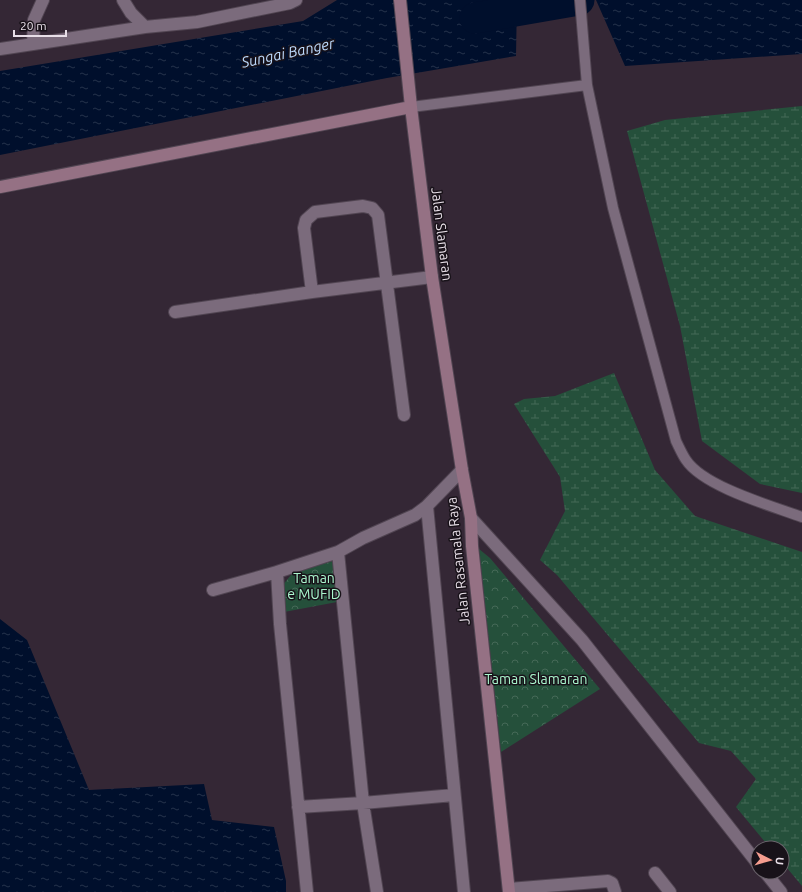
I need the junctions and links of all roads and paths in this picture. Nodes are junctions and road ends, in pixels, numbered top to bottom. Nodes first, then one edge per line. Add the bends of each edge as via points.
1 (42, 0) edge
2 (296, 0) edge
3 (400, 0) edge
4 (580, 0) edge
5 (122, 1) edge
6 (145, 27) junction
7 (33, 44) junction
8 (0, 49) edge
9 (586, 85) junction
10 (411, 107) junction
11 (0, 187) edge
12 (432, 277) junction
13 (388, 282) junction
14 (312, 292) junction
15 (175, 312) dead end
16 (404, 415) dead end
17 (462, 470) junction
18 (427, 506) junction
19 (802, 517) edge
20 (471, 518) junction
21 (338, 552) junction
22 (277, 572) junction
23 (213, 590) dead end
24 (454, 795) junction
25 (363, 803) junction
26 (298, 807) junction
27 (750, 854) edge
28 (655, 873) dead end
29 (771, 880) edge
30 (509, 890) edge
31 (307, 892) edge
32 (377, 892) edge
33 (464, 892) edge
34 (615, 892) edge
35 (670, 892) edge
36 (781, 892) edge

1 - 7 street via 34,20
2 - 6 street via 197,22
3 - 10 street, Jalan Slamaran
4 - 9 lane
5 - 6 street
6 - 7 street
7 - 8 street
9 - 10 lane
9 - 19 lane via 614,208 676,441 686,461 702,475 754,500
10 - 11 street
10 - 12 street, Jalan Slamaran
12 - 13 street
12 - 17 street, Jalan Slamaran
13 - 14 street
13 - 14 street via 378,215 372,208 363,206 323,211 316,212 306,220 304,228
13 - 16 street
14 - 15 street
17 - 18 street, Jalan Rasamala Raya
17 - 20 street, Jalan Rasamala Raya
18 - 21 street via 415,515
18 - 24 street, Jalan Rasamala Raya
20 - 27 street via 582,640
20 - 30 street, Jalan Rasamala Raya
21 - 22 street
21 - 25 street
22 - 23 street
22 - 26 street
24 - 25 street
24 - 33 street, Jalan Rasamala Raya
25 - 26 street
25 - 32 street
26 - 31 street
28 - 35 street
29 - 36 street
30 - 34 street via 608,881 612,883

